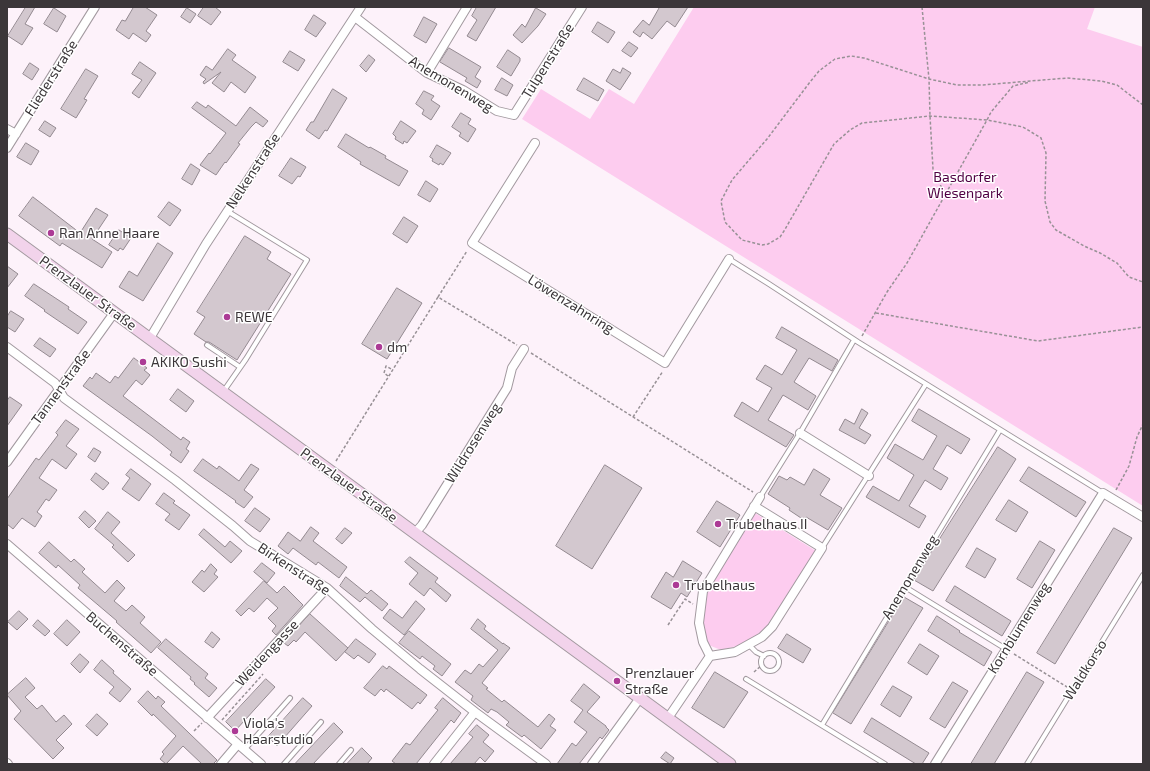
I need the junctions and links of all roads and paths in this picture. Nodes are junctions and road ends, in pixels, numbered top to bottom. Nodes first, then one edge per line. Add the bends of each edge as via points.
1 (95, 7) edge
2 (361, 7) edge
3 (467, 7) edge
4 (582, 7) edge
5 (922, 7) edge
6 (355, 17) junction
7 (427, 73) junction
8 (929, 79) junction
9 (1034, 81) junction
10 (1143, 105) edge
11 (514, 115) joint
12 (930, 116) junction
13 (987, 120) junction
14 (7, 129) edge
15 (16, 134) junction
16 (535, 143) dead end
17 (7, 148) edge
18 (945, 195) junction
19 (227, 211) junction
20 (7, 234) edge
21 (472, 243) junction
22 (729, 259) joint
23 (1143, 282) edge
24 (438, 297) junction
25 (114, 312) junction
26 (876, 313) junction
27 (1143, 327) edge
28 (150, 338) junction
29 (856, 341) junction
30 (207, 345) dead end
31 (7, 347) edge
32 (524, 349) junction
33 (665, 363) junction
34 (240, 367) junction
35 (393, 370) junction
36 (388, 376) junction
37 (926, 384) junction
38 (59, 390) junction
39 (223, 392) junction
40 (633, 417) junction
41 (1143, 424) edge
42 (1000, 430) junction
43 (800, 433) junction
44 (336, 461) dead end
45 (7, 462) edge
46 (869, 476) junction
47 (1103, 492) junction
48 (760, 497) junction
49 (1112, 498) junction
50 (754, 506) junction
51 (1143, 517) edge
52 (415, 533) junction
53 (7, 544) edge
54 (822, 548) junction
55 (1143, 575) edge
56 (904, 587) junction
57 (327, 588) junction
58 (700, 607) junction
59 (668, 625) dead end
60 (749, 645) junction
61 (1006, 649) junction
62 (710, 656) junction
63 (764, 656) junction
64 (762, 665) junction
65 (754, 672) dead end
66 (263, 674) dead end
67 (746, 679) dead end
68 (1072, 690) junction
69 (290, 698) dead end
70 (640, 698) junction
71 (475, 712) junction
72 (208, 718) junction
73 (668, 718) junction
74 (321, 722) dead end
75 (822, 725) junction
76 (217, 726) junction
77 (241, 747) junction
78 (351, 750) dead end
79 (221, 764) edge
80 (261, 764) edge
81 (284, 764) edge
82 (338, 764) edge
83 (434, 764) edge
84 (546, 764) edge
85 (592, 764) edge
86 (730, 764) edge
87 (885, 764) edge
88 (935, 764) edge
89 (1027, 764) edge

1 - 15 street, Fliederstraße
2 - 6 street, Nelkenstraße
3 - 7 street
4 - 11 street, Tulpenstraße
5 - 8 path
6 - 7 street, Anemonenweg
6 - 19 street, Nelkenstraße
7 - 11 street, Anemonenweg via 463,90 497,111
8 - 9 path via 958,85
8 - 12 path
8 - 12 path via 864,58 851,56 835,59 814,76 767,139 732,180 721,202 725,222 742,240 762,245 774,241 784,231 834,144 842,136 862,122
9 - 10 path via 1067,78 1101,81 1117,85
9 - 13 path via 1013,86
12 - 13 path
12 - 18 path via 933,169
13 - 18 path
13 - 23 path via 1023,126 1041,138 1046,153 1045,201 1050,222 1056,230 1117,263 1129,277
14 - 15 street
15 - 17 street, Fliederstraße
16 - 21 street
18 - 26 path
19 - 28 street, Nelkenstraße
19 - 34 lane via 307,260
20 - 25 main road, Prenzlauer Straße
21 - 24 path
21 - 33 street, Löwenzahnring
22 - 29 lane
22 - 33 street
24 - 32 path
24 - 35 path
25 - 28 main road, Prenzlauer Straße
25 - 38 street, Tannenstraße
26 - 27 path via 1038,342
26 - 29 path
28 - 39 main road, Prenzlauer Straße
29 - 37 lane
29 - 43 lane
30 - 34 lane
31 - 38 street, Birkenstraße via 55,383
32 - 40 path
32 - 52 street, Wildrosenweg via 512,368 507,388
33 - 40 path
34 - 39 lane
35 - 36 path
35 - 36 path via 386,366 384,373
36 - 44 path
37 - 42 lane
37 - 46 lane
38 - 45 street, Tannenstraße
38 - 57 street, Birkenstraße via 64,398 175,480 250,541
39 - 52 main road, Prenzlauer Straße
40 - 48 path
41 - 49 path via 1129,466
42 - 47 lane
42 - 56 lane, Anemonenweg
43 - 46 street
43 - 48 lane
46 - 54 lane
47 - 49 street
47 - 61 street, Kornblumenweg
48 - 50 street
49 - 51 street
50 - 54 street
50 - 58 street via 703,591
52 - 70 main road, Prenzlauer Straße
53 - 72 street, Buchenstraße
54 - 60 street via 772,627
55 - 68 lane, Waldkorso
56 - 61 lane
56 - 75 lane, Anemonenweg
57 - 71 street, Birkenstraße via 372,629
57 - 72 street, Weidengasse
58 - 59 path via 685,599
58 - 62 street via 703,642
60 - 62 street via 735,652
60 - 63 lane
61 - 68 path
61 - 88 street, Kornblumenweg
62 - 73 street
63 - 64 lane
63 - 64 lane via 769,653 775,654 779,664 770,670
64 - 65 path
66 - 76 path
67 - 75 lane
68 - 89 lane, Waldkorso
69 - 77 lane
70 - 73 main road, Prenzlauer Straße
70 - 85 street
71 - 83 street
71 - 84 street, Birkenstraße
72 - 76 street, Buchenstraße
73 - 86 main road, Prenzlauer Straße
74 - 81 lane
75 - 87 lane
76 - 77 street, Buchenstraße
77 - 79 street
77 - 80 street, Buchenstraße
78 - 82 lane

